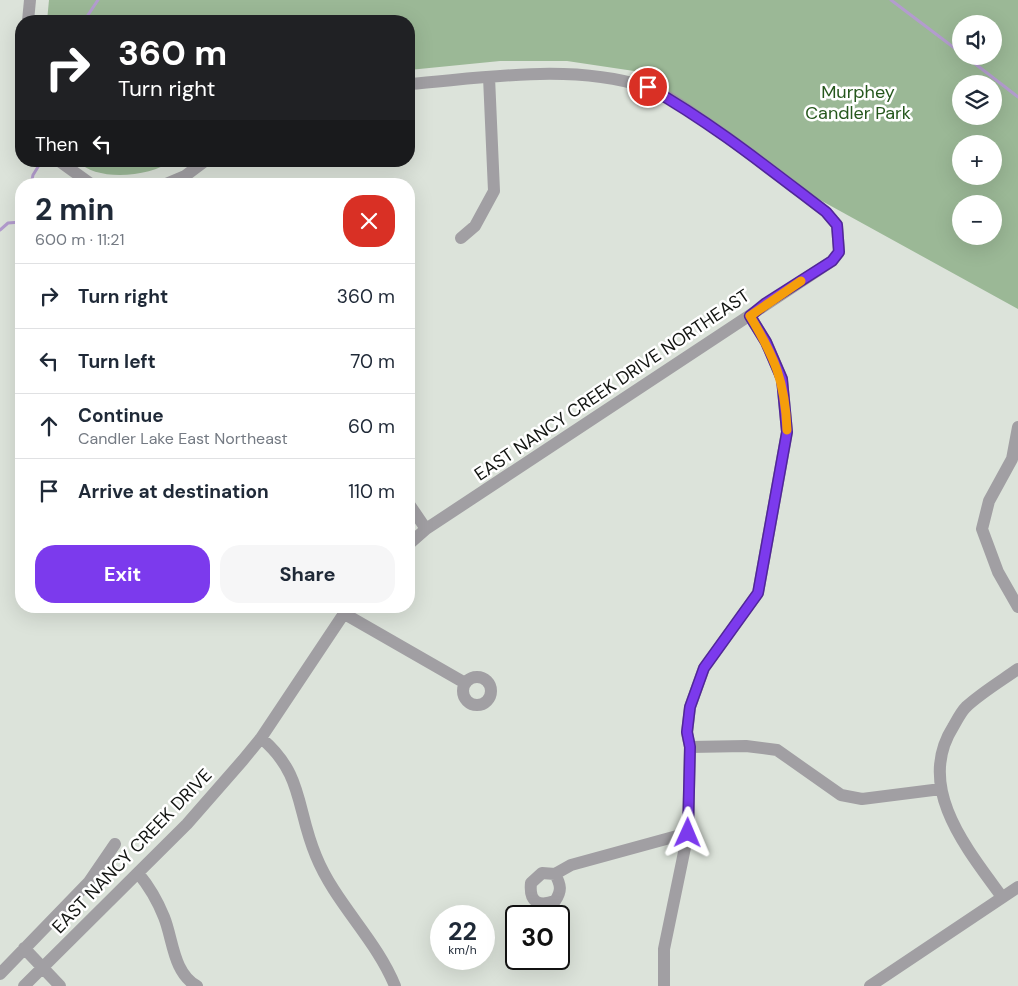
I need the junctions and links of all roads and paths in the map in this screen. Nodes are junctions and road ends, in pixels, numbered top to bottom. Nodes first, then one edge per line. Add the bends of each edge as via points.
1 (30, 0) edge
2 (29, 15) edge
3 (489, 77) junction
4 (415, 83) edge
5 (68, 167) edge
6 (200, 167) edge
7 (83, 178) edge
8 (190, 178) edge
9 (460, 238) dead end
10 (750, 316) junction
11 (1018, 427) edge
12 (415, 513) edge
13 (426, 529) junction
14 (415, 539) edge
15 (1018, 607) edge
16 (344, 613) edge
17 (351, 613) edge
18 (1018, 669) edge
19 (465, 683) dead end
20 (261, 738) junction
21 (690, 747) junction
22 (941, 789) junction
23 (688, 833) junction
24 (115, 844) dead end
25 (138, 873) junction
26 (554, 874) dead end
27 (1018, 887) edge
28 (1002, 897) junction
29 (24, 948) junction
30 (43, 967) junction
31 (0, 974) edge
32 (24, 986) edge
33 (60, 986) edge
34 (197, 986) edge
35 (395, 986) edge
36 (664, 986) edge
37 (870, 986) edge

1 - 2 street
3 - 4 street
3 - 9 street via 494,191 475,226
3 - 10 street, EAST NANCY CREEK DRIVE NORTHEAST via 541,74 605,78 648,87 732,140 826,212 837,225 839,252 832,261
5 - 7 street
6 - 8 street
10 - 13 street, EAST NANCY CREEK DRIVE NORTHEAST
10 - 21 street via 782,379 787,432 758,593 704,668 690,707 687,732
11 - 15 street via 1012,459 989,501 982,530 998,572
12 - 13 street
13 - 14 street
16 - 20 street
17 - 19 street
18 - 22 street via 965,708 943,749 939,768
20 - 25 street, EAST NANCY CREEK DRIVE via 205,804
20 - 35 street via 283,760 293,778 316,858 379,955
21 - 22 street via 746,746 777,750 842,795 862,799
21 - 23 street
22 - 28 street via 949,818
23 - 26 street via 570,865
23 - 36 street via 664,949
24 - 29 street via 89,882
25 - 30 street, EAST NANCY CREEK DRIVE
25 - 34 street via 164,918 175,957 183,972
27 - 28 street
28 - 37 street
29 - 30 street
29 - 31 street
30 - 32 street, EAST NANCY CREEK DRIVE
30 - 33 street

